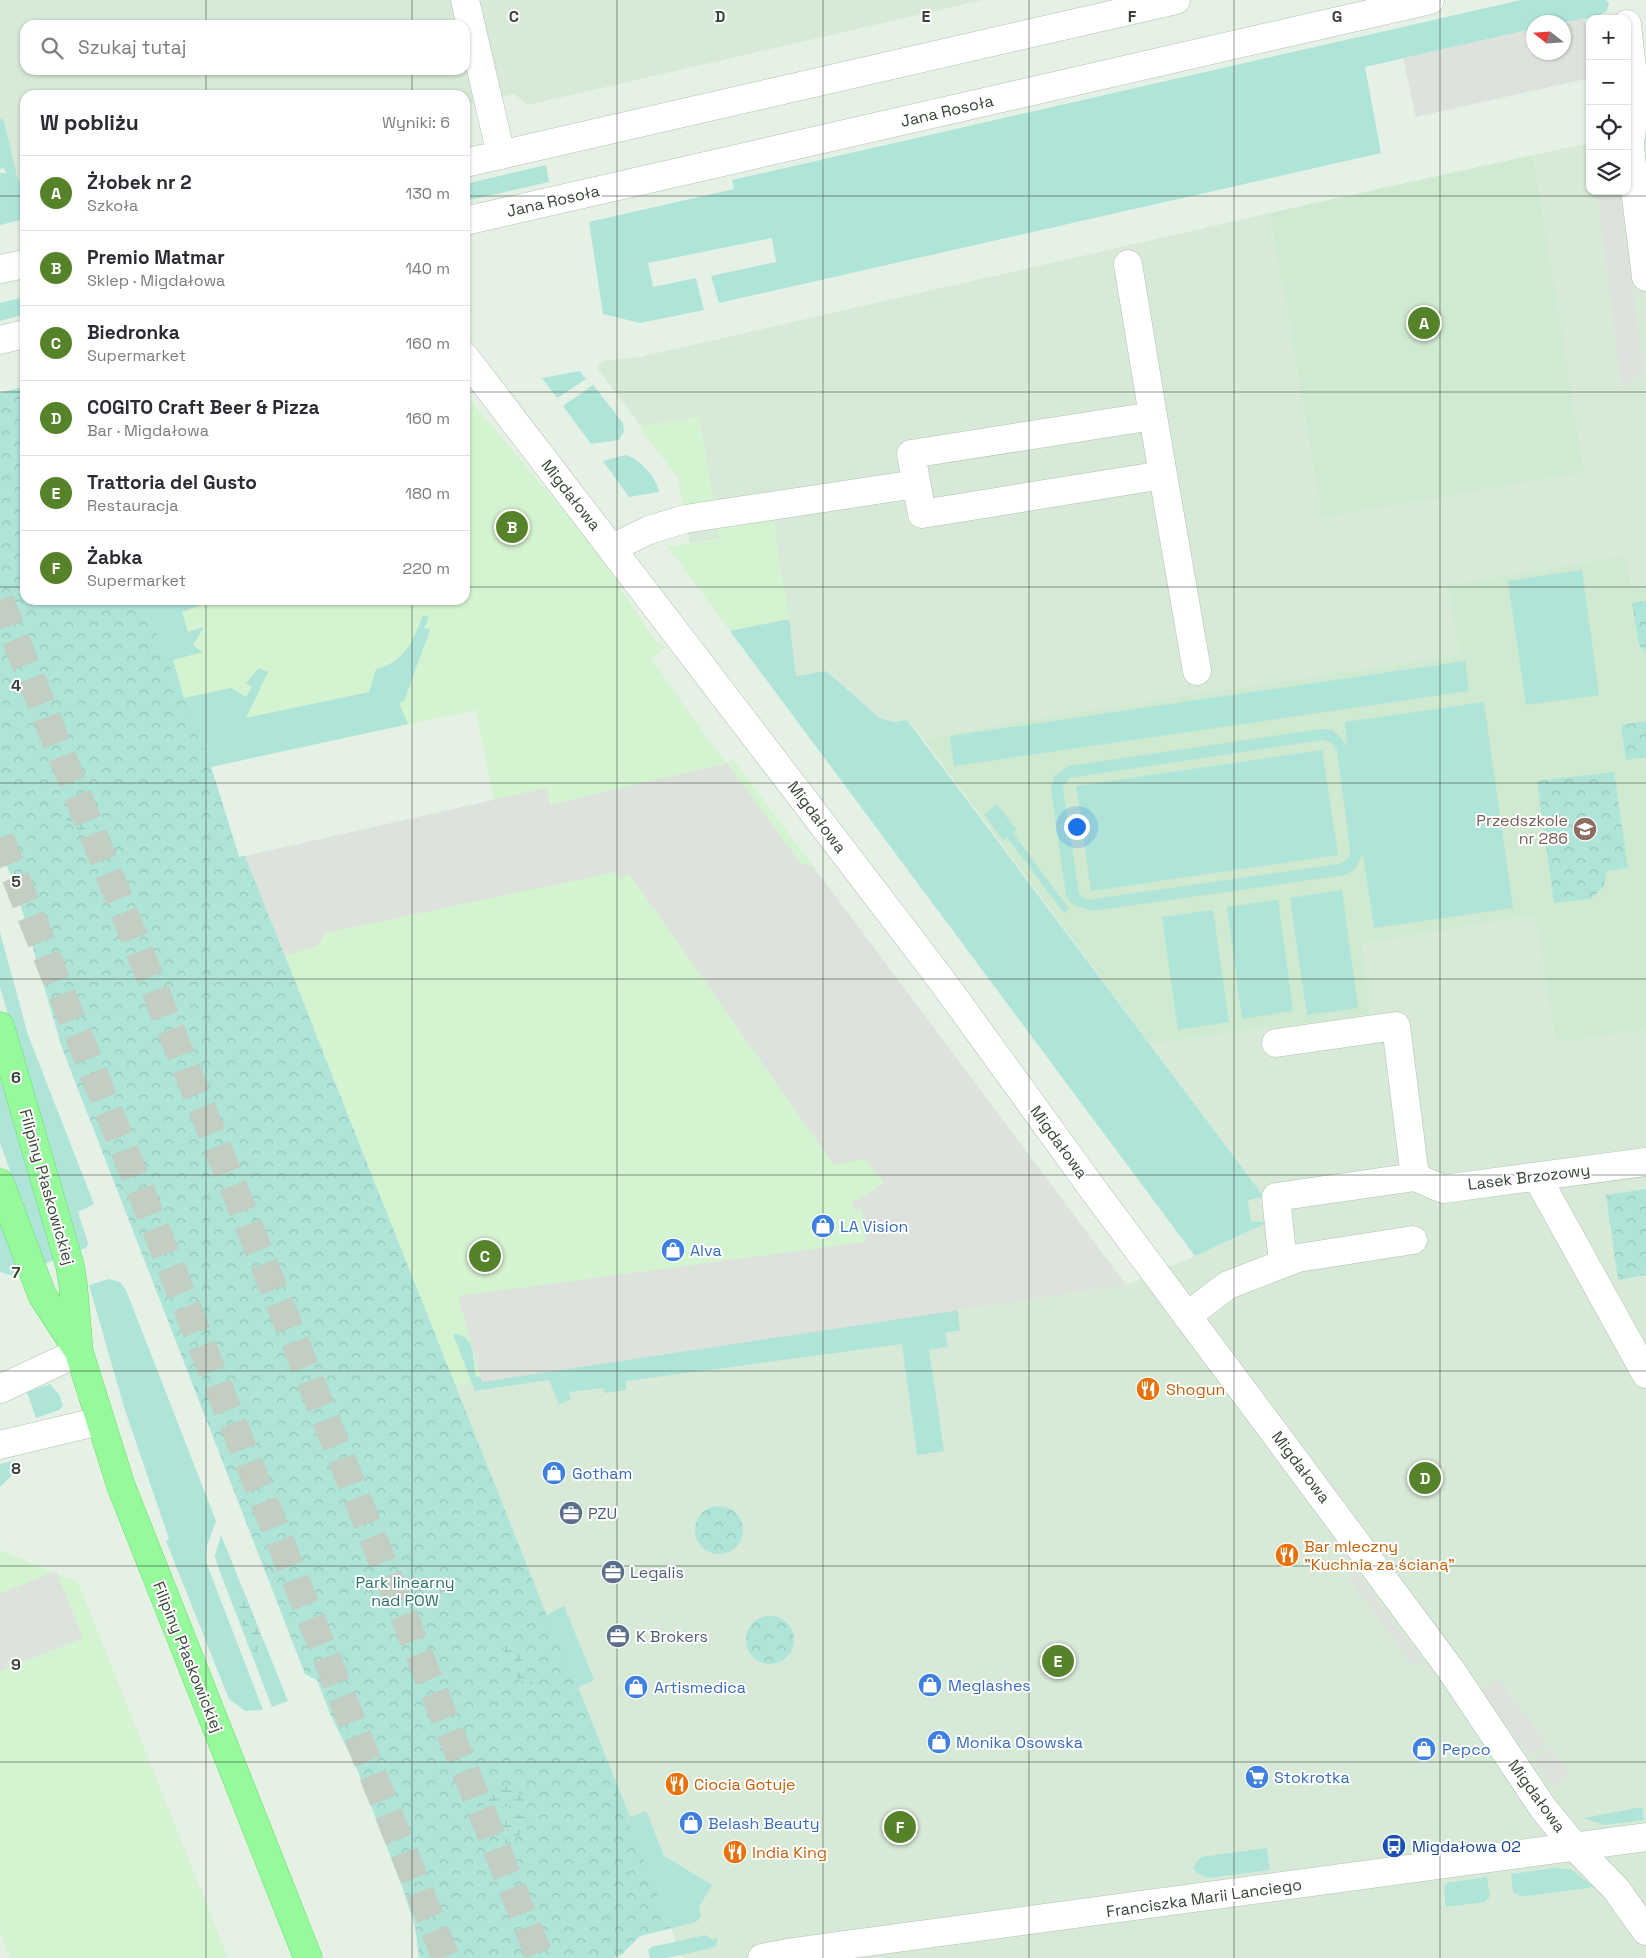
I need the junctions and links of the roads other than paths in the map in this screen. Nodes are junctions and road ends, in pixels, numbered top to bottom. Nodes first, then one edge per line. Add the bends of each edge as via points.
1 (465, 0) edge
2 (1176, 0) edge
3 (1430, 0) edge
4 (1623, 0) edge
5 (1625, 15) edge
6 (470, 20) edge
7 (470, 22) edge
8 (1631, 59) edge
9 (501, 155) junction
10 (470, 162) edge
11 (470, 220) edge
12 (1128, 264) dead end
13 (20, 265) edge
14 (0, 269) edge
15 (1646, 277) edge
16 (20, 335) edge
17 (0, 340) edge
18 (470, 363) edge
19 (1153, 416) junction
20 (1163, 475) junction
21 (916, 484) junction
22 (612, 548) junction
23 (1197, 672) dead end
24 (0, 1026) edge
25 (1276, 1042) dead end
26 (1646, 1162) edge
27 (1415, 1177) junction
28 (1537, 1177) junction
29 (0, 1183) edge
30 (1413, 1240) dead end
31 (1283, 1263) junction
32 (1188, 1316) junction
33 (79, 1352) junction
34 (1642, 1357) edge
35 (0, 1389) edge
36 (100, 1420) junction
37 (0, 1445) edge
38 (1646, 1837) edge
39 (1575, 1847) junction
40 (1646, 1931) edge
41 (308, 1958) edge
42 (762, 1958) edge

1 - 6 street
2 - 9 street
3 - 11 street, Jana Rosoła
4 - 5 street
7 - 9 street
8 - 15 street via 1636,103 1631,157
9 - 10 street
12 - 19 street
13 - 14 street
16 - 17 street
18 - 22 street, Migdałowa
19 - 20 street
19 - 21 street via 911,454
20 - 21 street via 922,514
20 - 23 street
21 - 22 street via 685,519 649,530
22 - 32 street, Migdałowa via 940,978
24 - 33 main road, Filipiny Płaskowickiej via 70,1266
25 - 27 street via 1396,1026
26 - 28 street, Lasek Brzozowy
27 - 28 street, Lasek Brzozowy via 1443,1189
27 - 31 street via 1276,1197
28 - 34 street
29 - 33 main road, Filipiny Płaskowickiej via 42,1295
30 - 31 street via 1306,1255
31 - 32 street via 1228,1285
32 - 39 street, Migdałowa via 1452,1670 1543,1808
33 - 35 street
33 - 36 main road, Filipiny Płaskowickiej
36 - 37 street
36 - 41 main road, Filipiny Płaskowickiej via 121,1486
38 - 39 street, Franciszka Marii Lanciego
39 - 40 street, Migdałowa via 1616,1889
39 - 42 street, Franciszka Marii Lanciego

